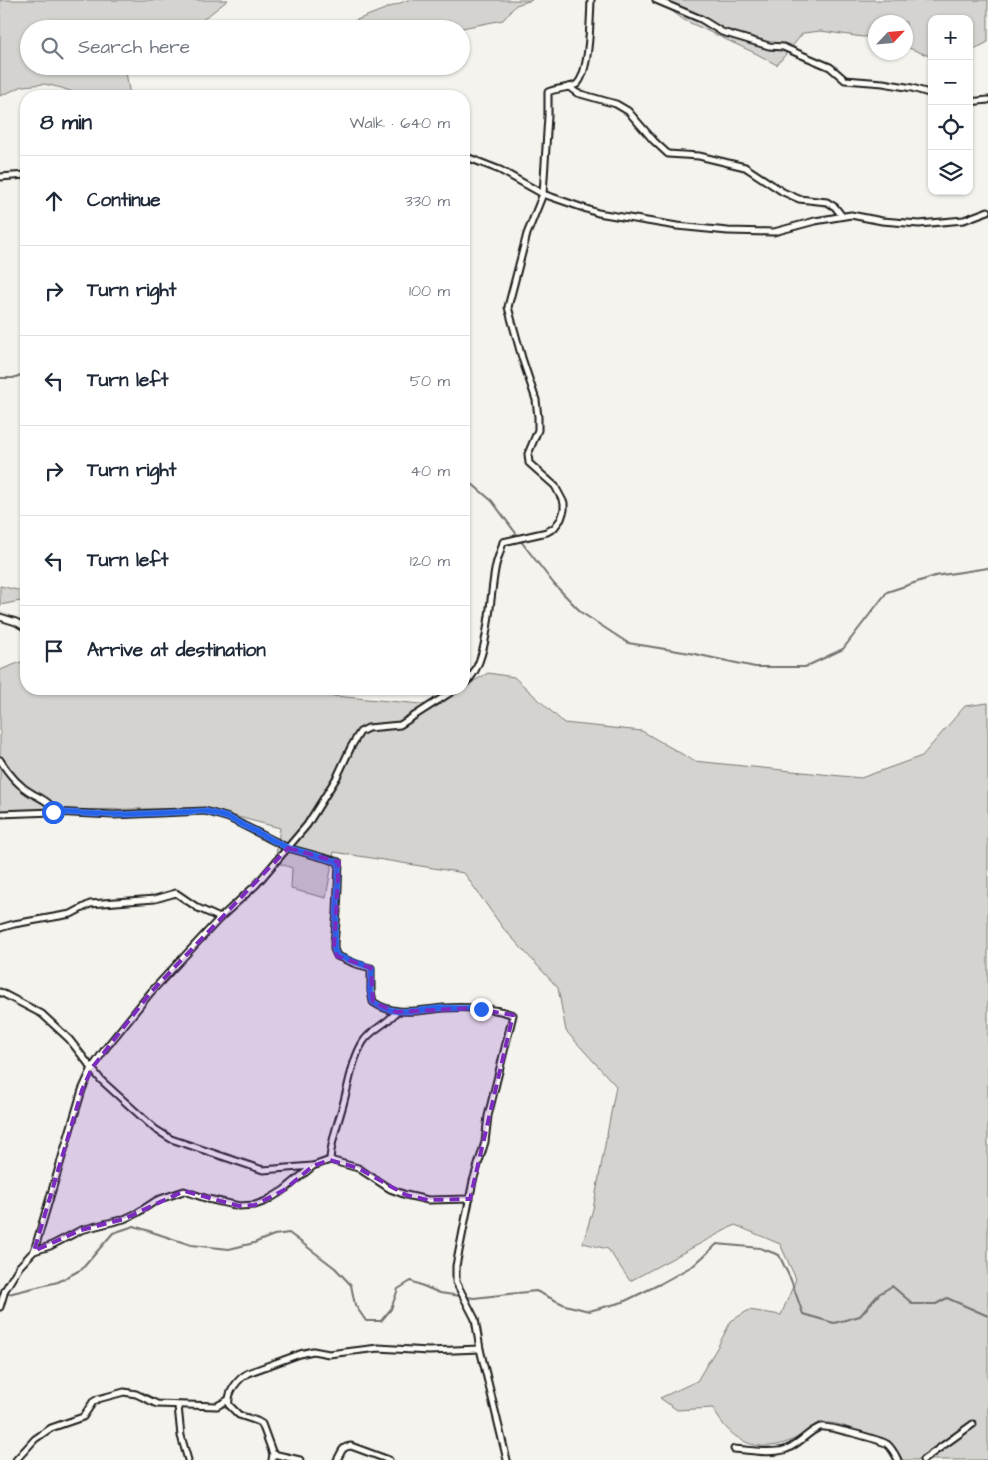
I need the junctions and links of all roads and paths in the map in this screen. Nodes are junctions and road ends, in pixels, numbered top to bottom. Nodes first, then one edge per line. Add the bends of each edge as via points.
1 (590, 0) edge
2 (656, 0) edge
3 (569, 87) junction
4 (928, 93) edge
5 (988, 100) edge
6 (973, 102) edge
7 (470, 158) edge
8 (20, 175) edge
9 (0, 177) edge
10 (543, 194) junction
11 (988, 211) edge
12 (842, 216) junction
13 (0, 617) edge
14 (20, 624) edge
15 (470, 677) edge
16 (447, 695) edge
17 (0, 760) edge
18 (58, 812) junction
19 (0, 814) edge
20 (288, 848) junction
21 (220, 918) junction
22 (0, 928) edge
23 (0, 992) edge
24 (396, 1012) junction
25 (92, 1068) junction
26 (330, 1160) junction
27 (313, 1166) junction
28 (470, 1199) junction
29 (34, 1250) junction
30 (1, 1306) edge
31 (480, 1349) junction
32 (228, 1400) junction
33 (178, 1406) junction
34 (974, 1424) dead end
35 (734, 1448) dead end
36 (272, 1457) edge
37 (16, 1460) edge
38 (188, 1460) edge
39 (300, 1460) edge
40 (337, 1460) edge
41 (389, 1460) edge
42 (507, 1460) edge
43 (898, 1460) edge
44 (923, 1460) edge

1 - 3 street via 588,55 578,83
2 - 4 street via 701,19 722,32 783,47 830,67 845,80 883,83
3 - 10 street via 548,92
3 - 12 street via 577,93 616,104 628,111 668,154 699,156 745,167 799,199 827,202
5 - 6 street
7 - 10 street via 500,170
8 - 9 street
10 - 12 street via 598,213 728,231 774,232
10 - 15 street via 527,234 508,307 536,400 538,430 528,454 529,463 555,486 564,503 561,520 554,528 503,542 496,565 483,651
11 - 12 street via 964,220 918,224
13 - 14 street
16 - 20 street via 400,725 368,728 360,732 338,777 308,825
17 - 18 street via 19,783
18 - 19 street
18 - 20 street via 113,815 205,811 229,818
20 - 21 street via 256,885
20 - 24 street via 339,862 334,949 337,956 372,968 370,991 373,1002
21 - 22 street via 176,893 90,904 71,914
21 - 25 street via 151,992
23 - 25 street via 42,1014 70,1039
24 - 26 street via 363,1042 356,1057 335,1128
24 - 28 street via 472,1008 513,1015
25 - 27 street via 131,1108 170,1139 263,1170
25 - 29 street via 82,1090
26 - 27 street
26 - 28 street via 358,1168 390,1189 406,1195 428,1200
27 - 29 street via 284,1190 255,1205 239,1206 184,1191 157,1200 124,1219 80,1230 50,1246
28 - 31 street via 456,1266 456,1282 475,1320
29 - 30 street via 5,1290
31 - 32 street via 378,1348 329,1354 313,1351 240,1377
31 - 42 street
32 - 33 street via 217,1406
32 - 36 street via 228,1405 240,1415 262,1424
33 - 37 street via 157,1404 124,1392 98,1399 83,1417 51,1428 35,1439
33 - 38 street via 181,1436
34 - 44 street
35 - 43 street via 785,1450 821,1426 880,1440
36 - 39 street
40 - 41 street via 341,1449 346,1446

